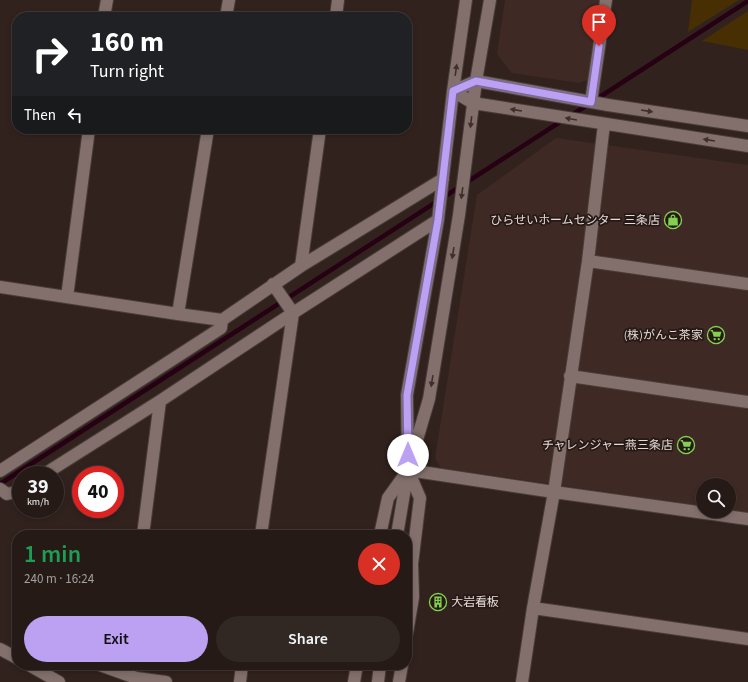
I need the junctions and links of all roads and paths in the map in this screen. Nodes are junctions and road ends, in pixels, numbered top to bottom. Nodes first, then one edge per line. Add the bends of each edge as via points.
1 (107, 0) edge
2 (229, 0) edge
3 (338, 0) edge
4 (466, 0) edge
5 (490, 0) edge
6 (606, 0) edge
7 (105, 12) edge
8 (227, 12) edge
9 (337, 12) edge
10 (476, 81) junction
11 (453, 91) junction
12 (592, 97) junction
13 (473, 103) junction
14 (604, 124) junction
15 (748, 126) edge
16 (88, 134) edge
17 (207, 134) edge
18 (319, 134) edge
19 (748, 146) edge
20 (443, 179) junction
21 (438, 220) junction
22 (588, 261) junction
23 (300, 266) junction
24 (748, 284) edge
25 (0, 287) edge
26 (276, 288) junction
27 (67, 297) junction
28 (292, 311) junction
29 (178, 314) junction
30 (222, 320) junction
31 (570, 376) junction
32 (160, 401) junction
33 (748, 402) edge
34 (57, 466) edge
35 (408, 470) junction
36 (0, 471) edge
37 (1, 490) edge
38 (554, 492) junction
39 (12, 493) edge
40 (748, 519) edge
41 (144, 530) edge
42 (262, 530) edge
43 (381, 530) edge
44 (398, 530) edge
45 (412, 564) edge
46 (412, 564) edge
47 (412, 603) edge
48 (533, 608) junction
49 (748, 639) edge
50 (0, 649) edge
51 (12, 655) edge
52 (38, 670) edge
53 (126, 670) edge
54 (241, 670) edge
55 (356, 670) edge
56 (379, 670) edge
57 (401, 670) edge
58 (59, 682) edge
59 (166, 682) edge
60 (240, 682) edge
61 (354, 682) edge
62 (378, 682) edge
63 (400, 682) edge
64 (522, 682) edge

1 - 7 street
2 - 8 street
3 - 9 street
11 -> 4 street
5 - 10 street
6 - 12 street
10 - 11 street
10 - 12 street via 576,99
10 - 13 street
11 - 13 street
11 - 20 street
12 -> 15 street via 608,105
14 -> 13 street
13 -> 35 street via 459,215 429,399
19 -> 14 street
14 - 22 street
16 - 27 street
17 - 29 street
18 - 23 street
20 - 21 street
20 - 23 street
21 - 28 street
21 - 35 street via 407,395
22 - 24 street
22 - 31 street
23 - 26 street
25 - 27 street
26 - 28 street
26 - 30 street
27 - 29 street
28 - 32 street
28 - 42 street
29 - 30 street
30 - 36 street via 221,328
31 - 33 street
31 - 38 street
32 - 34 street
32 - 41 street
35 - 38 street
35 - 43 street via 388,498
35 - 44 street
35 - 46 street via 420,498
37 - 39 street via 7,494
38 - 40 street
38 - 48 street
45 - 47 street
48 - 49 street
48 - 64 street
50 - 51 street
52 - 58 street
53 - 59 street via 136,678
54 - 60 street
55 - 61 street
56 - 62 street
57 - 63 street

